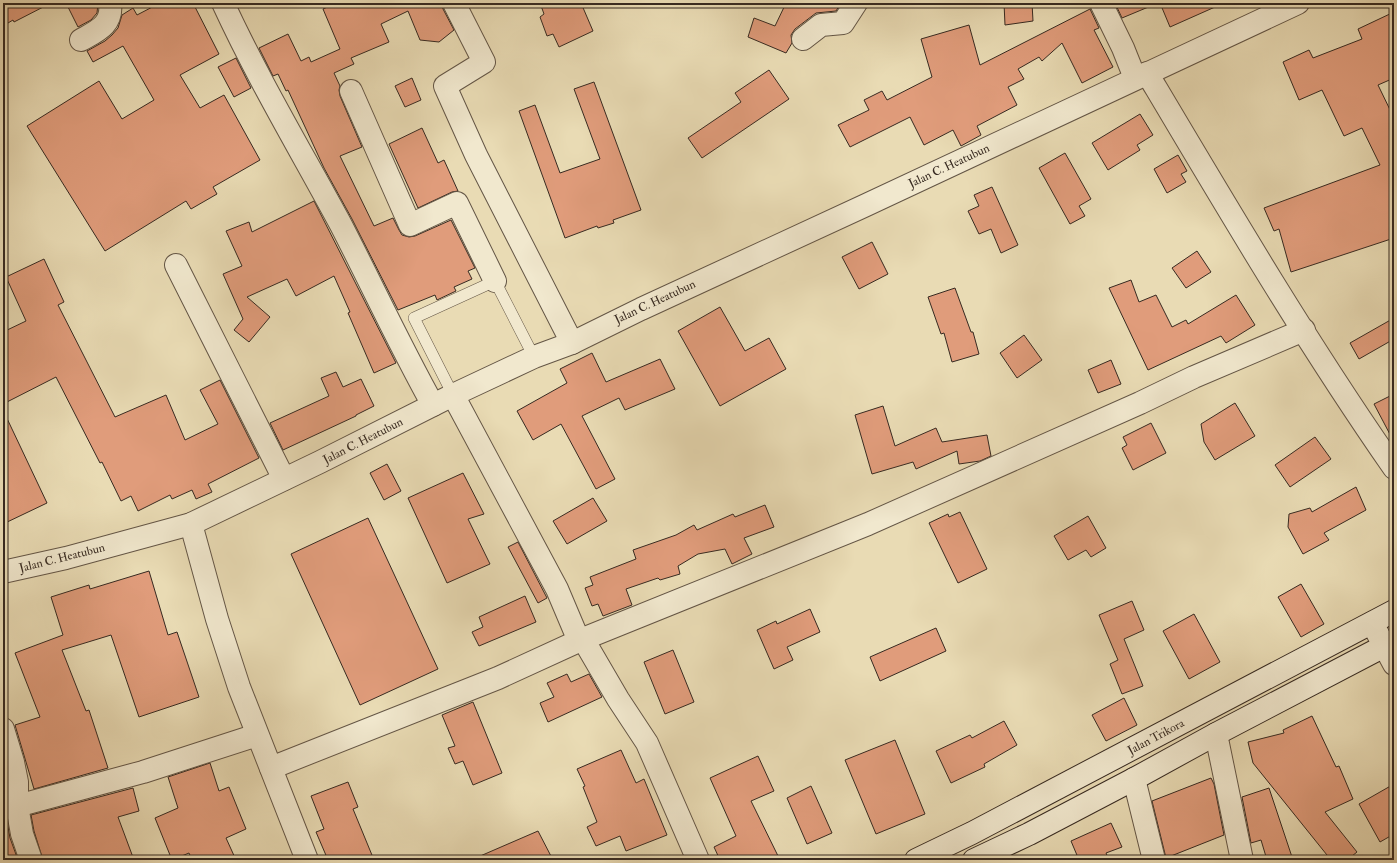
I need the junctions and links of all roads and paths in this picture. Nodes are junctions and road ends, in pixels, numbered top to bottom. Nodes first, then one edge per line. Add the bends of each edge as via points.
1 (110, 3) edge
2 (222, 3) edge
3 (454, 3) edge
4 (856, 3) edge
5 (1101, 3) edge
6 (1298, 3) edge
7 (803, 39) dead end
8 (81, 40) dead end
9 (1141, 76) junction
10 (351, 91) dead end
11 (176, 265) dead end
12 (494, 281) junction
13 (1304, 330) junction
14 (572, 343) junction
15 (534, 357) junction
16 (453, 395) junction
17 (433, 405) junction
18 (1394, 468) edge
19 (284, 479) junction
20 (191, 524) junction
21 (3, 572) edge
22 (1394, 611) edge
23 (1372, 623) junction
24 (581, 640) junction
25 (1391, 650) edge
26 (3, 729) edge
27 (1216, 734) junction
28 (257, 735) junction
29 (271, 768) junction
30 (1134, 779) junction
31 (17, 806) junction
32 (31, 860) edge
33 (307, 860) edge
34 (698, 860) edge
35 (916, 860) edge
36 (974, 860) edge
37 (1154, 860) edge
38 (1242, 860) edge

1 - 8 street via 111,12 104,26
2 - 17 street
3 - 14 street via 484,62 445,86 476,155
4 - 7 street via 844,23 821,25
5 - 9 street via 1123,48
6 - 9 street, Jalan C. Heatubun
9 - 13 street
9 - 14 street, Jalan C. Heatubun
10 - 12 street via 410,225 457,203
11 - 19 street
12 - 15 lane
12 - 16 lane via 414,318
13 - 18 street
13 - 24 street via 868,524
14 - 15 street, Jalan C. Heatubun
15 - 16 street, Jalan C. Heatubun
16 - 17 street, Jalan C. Heatubun
16 - 24 street via 557,589
17 - 19 street, Jalan C. Heatubun
19 - 20 street, Jalan C. Heatubun
20 - 21 street, Jalan C. Heatubun via 66,558
20 - 28 street via 232,664
22 - 23 street, Jalan Trikora
23 - 25 street
23 - 35 street, Jalan Trikora
24 - 29 street via 498,678
24 - 34 street via 647,743
25 - 27 street
26 - 31 street via 17,782
27 - 30 street
27 - 38 street
28 - 29 street
28 - 31 street via 143,772
29 - 33 street
30 - 36 street
30 - 37 street
31 - 32 street via 22,834

